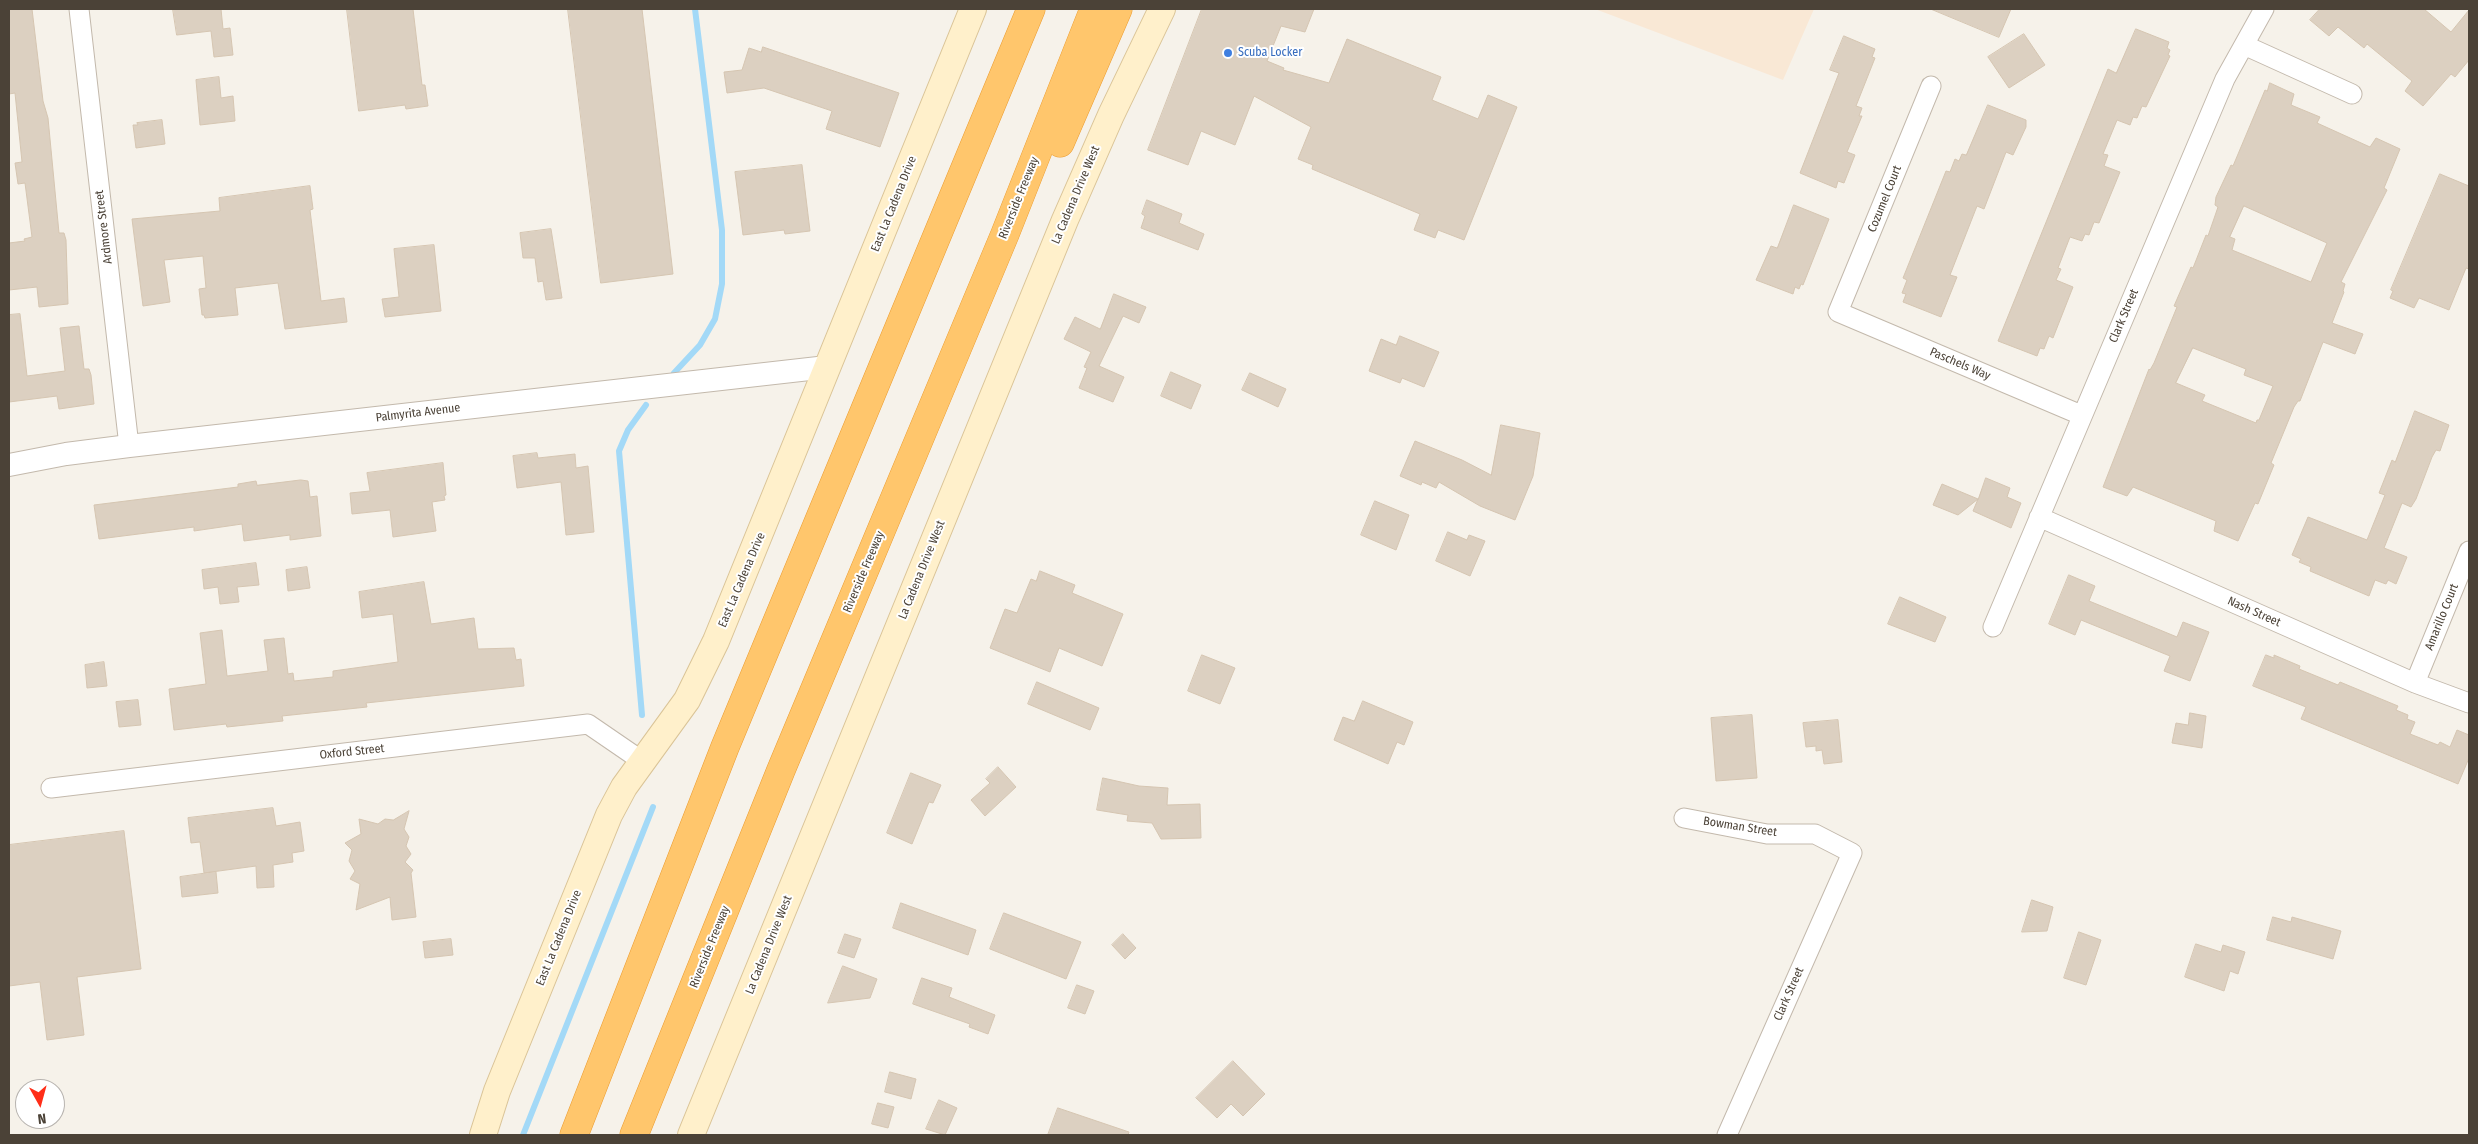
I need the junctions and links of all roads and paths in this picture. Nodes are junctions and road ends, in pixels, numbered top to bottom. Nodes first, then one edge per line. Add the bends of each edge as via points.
1 (79, 9) edge
2 (973, 9) edge
3 (1031, 9) edge
4 (1094, 9) edge
5 (1118, 9) edge
6 (1162, 9) edge
7 (2264, 9) edge
8 (2244, 45) junction
9 (1931, 86) dead end
10 (2352, 94) dead end
11 (1005, 234) junction
12 (1838, 312) joint
13 (827, 368) junction
14 (2081, 415) junction
15 (129, 446) junction
16 (9, 465) edge
17 (2039, 517) junction
18 (2469, 551) edge
19 (1993, 627) dead end
20 (2415, 683) junction
21 (2469, 703) edge
22 (642, 761) junction
23 (51, 788) dead end
24 (1684, 818) dead end
25 (1852, 853) joint
26 (483, 1135) edge
27 (574, 1135) edge
28 (634, 1135) edge
29 (692, 1135) edge
30 (1727, 1135) edge

1 - 15 street, Ardmore Street
2 - 13 main road, East La Cadena Drive
3 - 27 highway via 725,747
4 - 11 highway, Riverside Freeway
5 - 11 highway via 1037,204
6 - 29 main road, La Cadena Drive West via 1110,115 1065,220
7 - 8 street, Clark Street
8 - 10 street
8 - 14 street, Clark Street via 2225,79
9 - 12 street, Cozumel Court
11 - 28 highway, Riverside Freeway via 781,770
12 - 14 street, Paschels Way
13 - 15 street, Palmyrita Avenue
13 - 22 main road, East La Cadena Drive via 716,641 687,700
14 - 17 street, Clark Street
15 - 16 street, Palmyrita Avenue
17 - 19 street, Clark Street
17 - 20 street, Nash Street
18 - 20 street, Amarillo Court
20 - 21 street, Nash Street
22 - 23 street, Oxford Street via 588,724
22 - 26 main road, East La Cadena Drive via 609,815 497,1091
24 - 25 street, Bowman Street via 1767,834 1815,834
25 - 30 street, Clark Street

